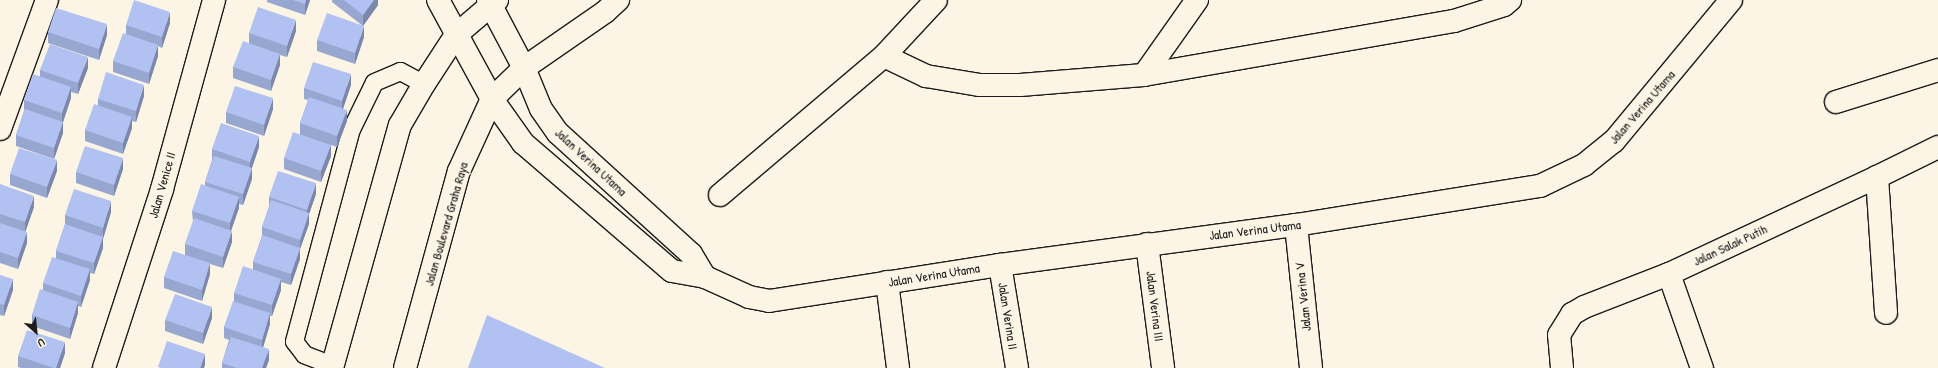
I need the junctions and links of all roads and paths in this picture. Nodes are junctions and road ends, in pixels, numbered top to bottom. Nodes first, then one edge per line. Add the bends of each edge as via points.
1 (47, 0) edge
2 (214, 0) edge
3 (438, 0) edge
4 (618, 0) edge
5 (936, 0) edge
6 (1197, 0) edge
7 (1510, 0) edge
8 (1731, 0) edge
9 (492, 1) edge
10 (456, 35) junction
11 (884, 56) junction
12 (524, 68) junction
13 (1938, 70) edge
14 (1144, 76) junction
15 (424, 84) junction
16 (492, 99) junction
17 (1836, 102) dead end
18 (0, 129) edge
19 (1938, 147) edge
20 (1877, 177) junction
21 (720, 195) dead end
22 (1296, 225) junction
23 (660, 226) junction
24 (1147, 244) junction
25 (641, 246) junction
26 (1000, 264) junction
27 (1669, 274) junction
28 (705, 277) junction
29 (887, 282) junction
30 (1886, 313) dead end
31 (332, 367) edge
32 (104, 368) edge
33 (405, 368) edge
34 (898, 368) edge
35 (1017, 368) edge
36 (1163, 368) edge
37 (1311, 368) edge
38 (1562, 368) edge
39 (1702, 368) edge

1 - 18 street
2 - 32 street, Jalan Venice II via 162,189
3 - 10 street, Jalan Verina Utama
4 - 12 street, Jalan Boulevard Graha Raya via 605,12
5 - 11 street
6 - 14 street
7 - 14 street via 1504,5 1454,21
8 - 22 street, Jalan Verina Utama via 1614,141 1584,166 1540,186
9 - 10 street
9 - 12 street, Jalan Verina Utama
10 - 15 street
10 - 16 street, Jalan Verina Utama
11 - 14 street via 926,76 980,85 1020,85
11 - 21 street
12 - 16 street, Jalan Boulevard Graha Raya
12 - 23 street, Jalan Verina Utama via 540,109 558,133
13 - 17 street
15 - 31 street via 400,125
15 - 31 lane via 400,71 374,82 351,130 294,341 304,354
16 - 25 street, Jalan Verina Utama via 523,142
16 - 33 street, Jalan Boulevard Graha Raya via 459,171
19 - 20 street, Jalan Salak Putih
20 - 27 street, Jalan Salak Putih
20 - 30 street
22 - 24 street, Jalan Verina Utama
22 - 37 street, Jalan Verina V
23 - 25 street
23 - 28 street, Jalan Verina Utama via 691,254
24 - 26 street, Jalan Verina Utama
24 - 36 street, Jalan Verina III
25 - 28 street, Jalan Verina Utama via 672,271
26 - 29 street, Jalan Verina Utama
26 - 35 street, Jalan Verina II
27 - 38 street, Jalan Salak Putih via 1572,314 1559,335
27 - 39 street
28 - 29 street, Jalan Verina Utama via 749,297 769,301
29 - 34 street

